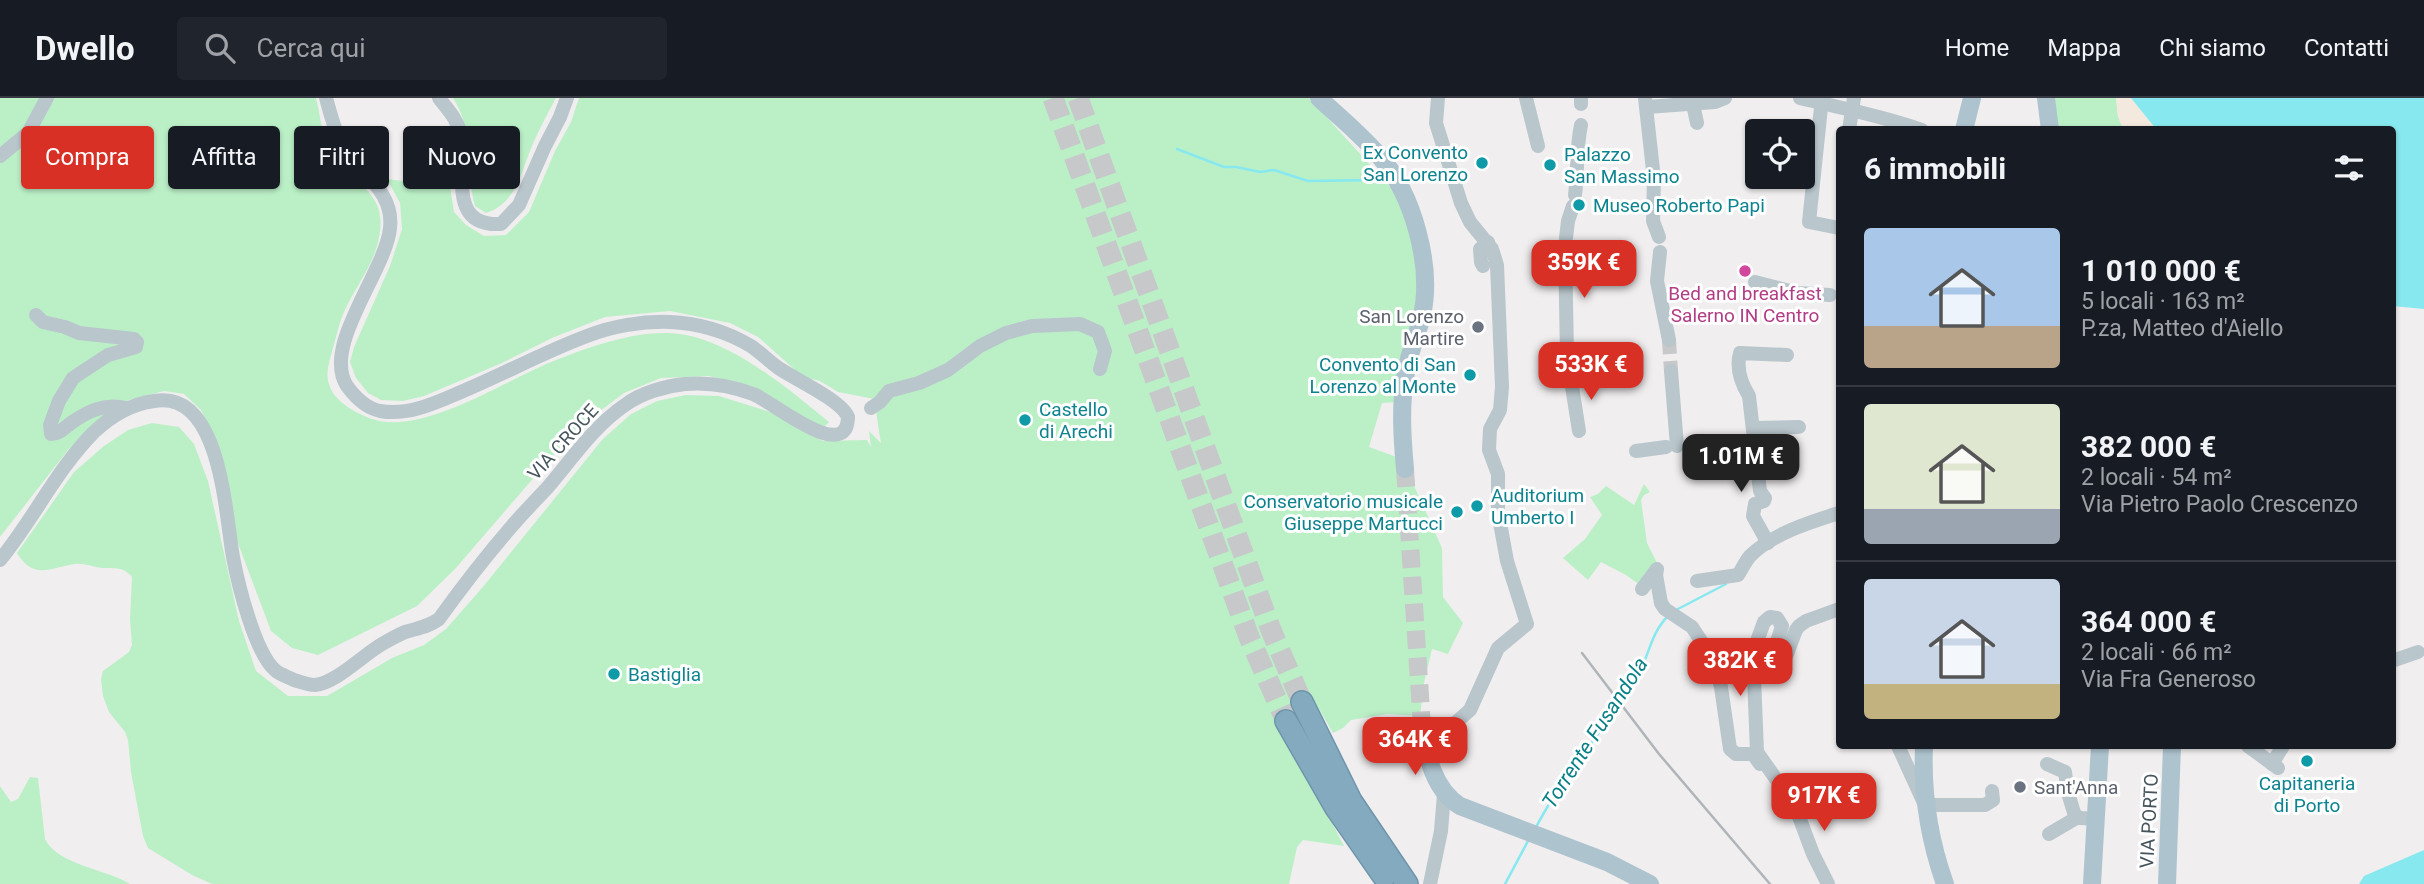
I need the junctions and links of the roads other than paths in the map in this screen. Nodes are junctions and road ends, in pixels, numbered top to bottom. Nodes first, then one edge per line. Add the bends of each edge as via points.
1 (47, 98) edge
2 (326, 98) edge
3 (439, 98) edge
4 (567, 98) edge
5 (1319, 98) edge
6 (1438, 98) edge
7 (1526, 98) edge
8 (1725, 98) edge
9 (1800, 98) edge
10 (1972, 98) edge
11 (2046, 98) edge
12 (1821, 101) edge
13 (1646, 103) edge
14 (1693, 104) junction
15 (1852, 105) edge
16 (1697, 123) dead end
17 (1581, 125) dead end
18 (1849, 126) edge
19 (1910, 126) edge
20 (1965, 126) edge
21 (2050, 126) edge
22 (1538, 146) dead end
23 (0, 156) edge
24 (1836, 227) edge
25 (1488, 242) junction
26 (1483, 266) dead end
27 (1755, 282) dead end
28 (1830, 295) dead end
29 (36, 314) dead end
30 (1669, 340) tunnel mouth
31 (1586, 353) dead end
32 (1567, 355) junction
33 (1787, 355) dead end
34 (1100, 369) dead end
35 (1671, 371) tunnel mouth
36 (126, 408) junction
37 (871, 408) dead end
38 (1800, 427) dead end
39 (1752, 428) junction
40 (1579, 431) dead end
41 (1636, 451) dead end
42 (1405, 468) tunnel mouth
43 (1836, 514) edge
44 (1768, 543) junction
45 (0, 560) edge
46 (1697, 581) dead end
47 (1642, 589) dead end
48 (1836, 610) edge
49 (2418, 652) dead end
50 (2396, 660) edge
51 (1302, 702) tunnel mouth
52 (1286, 721) tunnel mouth
53 (1423, 734) joint
54 (1308, 739) junction
55 (2099, 749) edge
56 (2172, 749) edge
57 (2252, 749) edge
58 (2282, 749) edge
59 (1918, 756) edge
60 (2059, 789) dead end
61 (1992, 791) dead end
62 (1444, 793) junction
63 (1788, 797) junction
64 (1925, 805) junction
65 (2087, 818) junction
66 (2049, 834) dead end
67 (1399, 881) edge
68 (1430, 884) edge
69 (1650, 884) edge
70 (1828, 884) edge
71 (1945, 884) edge
72 (2092, 884) edge
73 (2167, 884) edge

1 - 23 street via 28,133
2 - 36 street, VIA CROCE via 347,152 389,206 390,228 383,250 339,362 346,384 361,402 378,411 404,412 428,406 608,328 669,322 726,333 751,347 840,405 848,417 845,429 834,435 820,433 756,394 720,385 685,384 625,404 594,432 487,555 439,619 381,644 316,685 275,670 254,633 236,570 219,471 198,418 176,400
3 - 4 street via 461,135 464,206 487,225 501,224 519,205
5 - 42 main road via 1384,161 1401,188 1420,245 1424,298 1405,375 1401,426
6 - 25 street via 1436,123 1461,203
7 - 22 street
8 - 14 street
9 - 12 street
10 - 20 main road
11 - 21 main road
12 - 15 street
12 - 24 street via 1806,220
13 - 14 street
13 - 30 street via 1653,221 1659,245 1657,281
14 - 16 street
15 - 18 street
15 - 19 street
17 - 32 street via 1566,242
25 - 26 street via 1480,249
25 - 53 street via 1497,265 1502,387 1489,450 1498,474 1498,512 1507,561 1527,624 1497,648 1471,710 1446,731
27 - 28 street
29 - 36 street via 43,322 79,333 137,342 136,347 108,355 73,378 59,401 51,434 94,410 114,405
31 - 32 street
32 - 40 street
33 - 39 street via 1740,353 1740,376 1749,396
34 - 37 street via 1105,351 1098,332 1080,324 1031,326 990,340 937,375 889,391
35 - 41 street via 1672,447
36 - 45 street, VIA CROCE via 94,432
38 - 39 street
39 - 44 street via 1765,500 1755,504 1753,516
43 - 44 street
44 - 46 street via 1752,554 1738,575
47 - 63 street via 1657,569 1665,608 1699,635 1713,659 1730,749 1736,754 1753,754
48 - 63 street via 1802,624 1785,659 1778,662 1772,658 1782,626 1770,617 1753,652 1757,752
49 - 50 street
51 - 54 highway
52 - 54 highway
53 - 62 main road
54 - 67 highway via 1343,805
55 - 65 main road
56 - 73 main road, VIA PORTO
57 - 58 street via 2275,766
59 - 64 main road
60 - 65 street via 2053,766 2065,772 2068,793
61 - 64 street via 1993,800 1986,805
62 - 68 street
62 - 69 main road via 1460,806 1607,862
63 - 70 street
64 - 71 main road
65 - 66 street
65 - 72 main road

